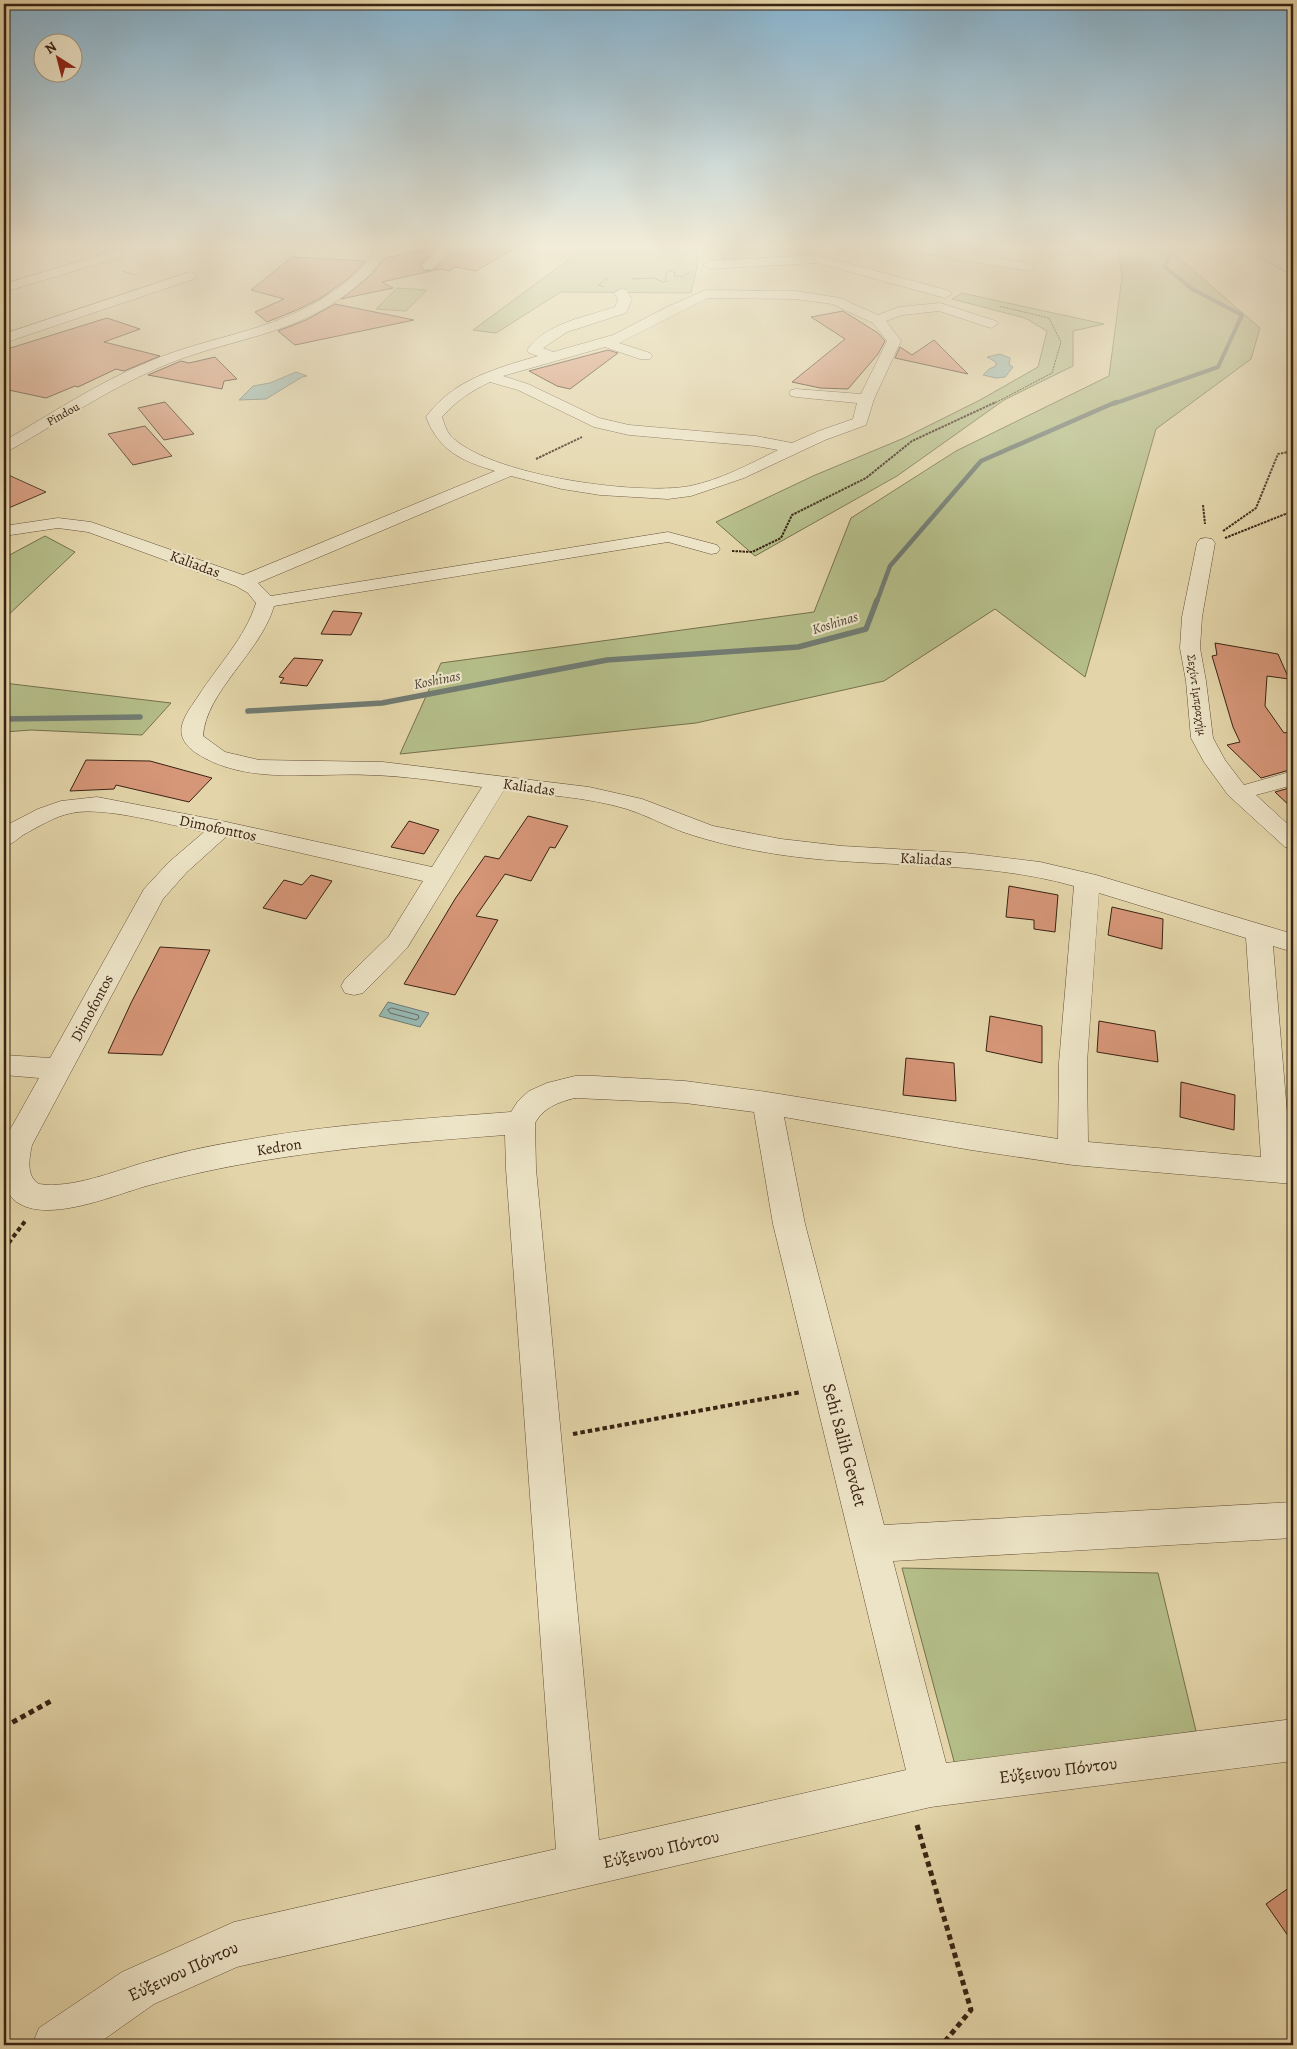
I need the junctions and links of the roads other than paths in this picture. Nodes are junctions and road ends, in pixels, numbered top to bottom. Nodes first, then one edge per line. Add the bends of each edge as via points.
1 (224, 342) edge
2 (542, 342) edge
3 (604, 342) joint
4 (894, 342) edge
5 (550, 356) junction
6 (645, 356) dead end
7 (490, 377) junction
8 (796, 393) dead end
9 (866, 399) junction
10 (4, 447) edge
11 (794, 449) junction
12 (510, 471) junction
13 (4, 532) edge
14 (1208, 542) road end
15 (711, 549) road end
16 (243, 582) junction
17 (266, 602) junction
18 (1293, 778) edge
19 (497, 782) junction
20 (1239, 793) junction
21 (222, 828) junction
22 (4, 839) edge
23 (1293, 842) edge
24 (437, 876) junction
25 (1087, 881) junction
26 (1259, 933) junction
27 (1293, 943) edge
28 (354, 986) dead end
29 (4, 1065) edge
30 (59, 1068) junction
31 (767, 1103) junction
32 (520, 1123) junction
33 (1073, 1153) junction
34 (1285, 1171) edge
35 (42, 1198) joint
36 (1293, 1520) edge
37 (871, 1544) junction
38 (1293, 1740) edge
39 (919, 1790) junction
40 (579, 1867) junction
41 (56, 2045) edge

1 - 10 street, Pindou via 139,371
2 - 5 street via 534,350
3 - 5 street
3 - 6 street
4 - 9 street
5 - 7 street
7 - 11 street via 523,387 594,422 648,432 756,441
7 - 12 street via 448,401 434,417 444,438 458,449
8 - 9 street
9 - 11 street via 860,422
11 - 12 street via 714,484 690,492 662,495 603,491
12 - 16 street
13 - 16 street, Kaliadas via 68,523 91,527
14 - 20 street, Σεχίντ Ιμπραχήμ via 1192,617 1190,648 1202,738 1215,762
15 - 17 street via 668,537
16 - 17 street, Kaliadas via 255,589
17 - 19 street, Kaliadas via 257,629 196,718 192,736 205,749 233,762 264,767 400,770
18 - 20 street
19 - 24 street
19 - 25 street, Kaliadas via 627,802 697,828 779,847 838,854 992,863 1028,867
20 - 23 street, Σεχίντ Ιμπραχήμ
21 - 22 street, Dimofonttos via 97,804 69,806 46,814
21 - 24 street, Dimofonttos
21 - 30 street, Dimofontos via 154,895
24 - 28 street via 398,942
25 - 26 street, Kaliadas
25 - 33 street via 1073,1063
26 - 27 street, Kaliadas
26 - 34 street
29 - 30 street
30 - 35 street, Dimofontos via 18,1145 13,1162 14,1176 21,1186
31 - 32 street via 685,1092 575,1087 539,1098
31 - 33 street
31 - 37 street, Sehi Salih Gevdet via 789,1224
32 - 35 street, Kedron via 349,1136 221,1156 80,1193
32 - 40 street
33 - 34 street
36 - 37 street
37 - 39 street, Sehi Salih Gevdet
38 - 39 street, Εύξεινου Πόντου
39 - 40 street, Εύξεινου Πόντου
40 - 41 street, Εύξεινου Πόντου via 234,1944 138,1988

